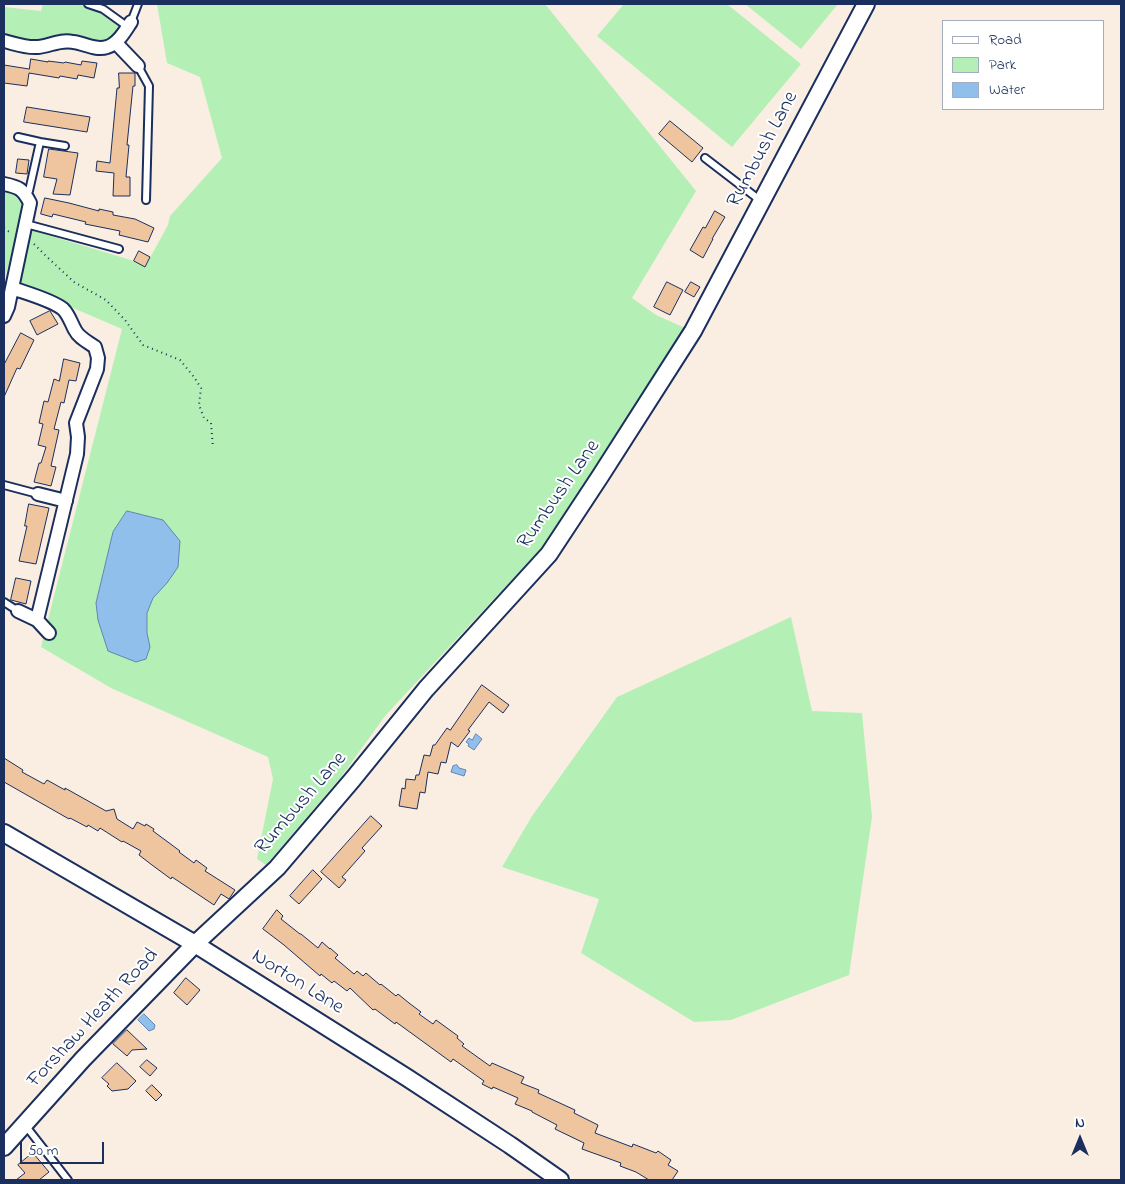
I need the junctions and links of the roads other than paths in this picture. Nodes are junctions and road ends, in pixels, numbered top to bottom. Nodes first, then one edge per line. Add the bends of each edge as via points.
1 (88, 4) edge
2 (138, 4) edge
3 (866, 4) edge
4 (130, 24) junction
5 (4, 41) edge
6 (116, 43) junction
7 (138, 66) joint
8 (18, 136) dead end
9 (40, 142) junction
10 (65, 146) dead end
11 (706, 158) dead end
12 (4, 184) edge
13 (25, 192) junction
14 (146, 200) dead end
15 (761, 201) junction
16 (26, 224) junction
17 (119, 249) dead end
18 (8, 286) edge
19 (4, 316) edge
20 (4, 485) edge
21 (38, 494) joint
22 (66, 501) junction
23 (4, 602) edge
24 (18, 611) joint
25 (37, 620) junction
26 (49, 633) dead end
27 (4, 833) edge
28 (195, 944) junction
29 (25, 1124) junction
30 (4, 1147) edge
31 (68, 1180) edge
32 (560, 1180) edge

1 - 4 lane
2 - 4 lane
3 - 15 street, Rumbush Lane
4 - 6 street
5 - 6 street via 21,47 72,41 107,48
6 - 7 street
7 - 14 lane via 150,86
8 - 9 lane
9 - 10 lane
9 - 13 lane via 29,190
11 - 15 lane
12 - 13 street
13 - 16 street via 30,203
15 - 28 street, Rumbush Lane via 692,331 549,554 426,689 277,868
16 - 17 lane
16 - 18 street
18 - 19 street via 8,307
18 - 22 street via 52,302 63,310 75,331 95,347 98,358 97,370 76,423 77,454
20 - 21 lane
21 - 22 street
22 - 25 street
23 - 24 lane
24 - 25 street
25 - 26 street
27 - 28 street, Norton Lane
28 - 29 street, Forshaw Heath Road
28 - 32 street, Norton Lane via 414,1082
29 - 30 street, Forshaw Heath Road
29 - 31 lane

